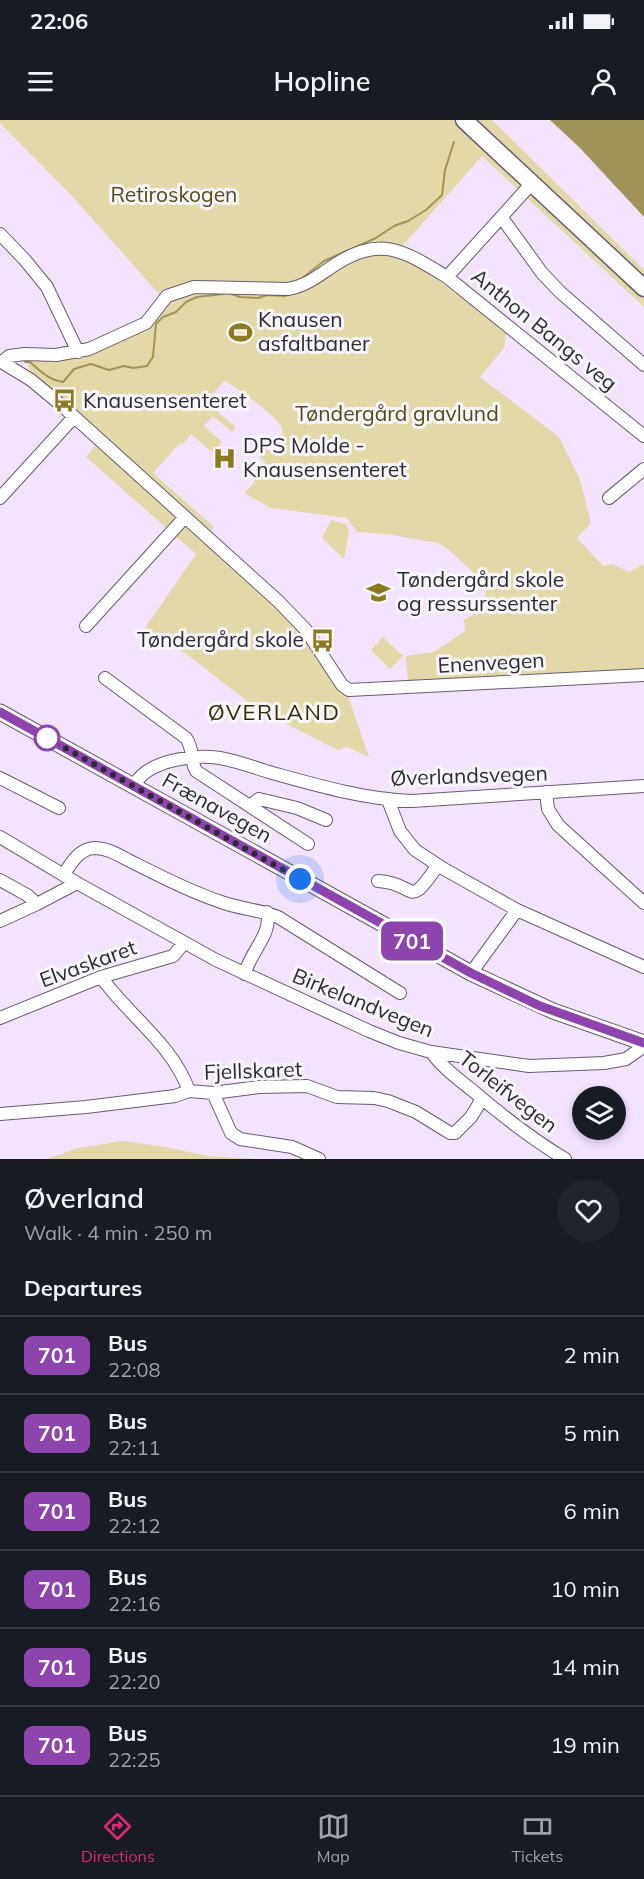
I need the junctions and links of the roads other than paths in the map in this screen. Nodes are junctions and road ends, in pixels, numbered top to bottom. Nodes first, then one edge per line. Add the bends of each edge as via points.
1 (464, 120) edge
2 (532, 183) junction
3 (502, 218) junction
4 (0, 234) edge
5 (447, 276) junction
6 (644, 288) edge
7 (78, 352) junction
8 (1, 361) edge
9 (644, 365) edge
10 (74, 417) junction
11 (644, 436) edge
12 (644, 469) edge
13 (0, 498) edge
14 (609, 498) dead end
15 (185, 517) junction
16 (86, 626) dead end
17 (644, 675) edge
18 (105, 678) dead end
19 (0, 712) edge
20 (193, 757) junction
21 (0, 778) edge
22 (134, 786) junction
23 (644, 786) edge
24 (546, 792) junction
25 (388, 800) junction
26 (250, 806) junction
27 (59, 808) dead end
28 (326, 820) dead end
29 (0, 837) edge
30 (308, 844) dead end
31 (438, 865) junction
32 (64, 874) junction
33 (0, 880) edge
34 (378, 881) dead end
35 (78, 883) junction
36 (644, 903) edge
37 (37, 904) junction
38 (517, 910) junction
39 (267, 912) junction
40 (0, 921) edge
41 (184, 943) junction
42 (644, 967) edge
43 (471, 973) junction
44 (245, 974) junction
45 (101, 977) junction
46 (400, 993) dead end
47 (0, 1018) edge
48 (644, 1045) edge
49 (431, 1052) junction
50 (189, 1091) junction
51 (213, 1093) junction
52 (482, 1099) junction
53 (0, 1114) edge
54 (319, 1159) edge
55 (565, 1159) edge

1 - 2 highway
2 - 3 street
2 - 6 highway
3 - 5 street
3 - 9 street via 560,292
4 - 7 street via 47,287
5 - 7 street, Anthon Bangs veg via 391,248 367,250 341,260 303,286 180,290 167,296 146,322
5 - 11 street, Anthon Bangs veg
7 - 8 street, Anthon Bangs veg via 25,354
8 - 10 street via 31,380
10 - 13 street
10 - 15 street
12 - 14 street
15 - 16 street
15 - 17 street, Enenvegen via 306,630 349,690
18 - 20 street via 181,734
19 - 22 main road, Frænavegen
20 - 22 street, Øverlandsvegen via 163,763 141,775
20 - 25 street, Øverlandsvegen via 220,758
20 - 26 street via 196,771
21 - 27 street
22 - 43 main road, Frænavegen
23 - 24 street, Øverlandsvegen
24 - 25 street, Øverlandsvegen
24 - 36 street via 548,809 558,825
25 - 31 street via 400,831 415,850
26 - 28 street via 259,799
26 - 30 street
29 - 32 street, Birkelandvegen
31 - 34 street via 415,892
31 - 38 street
32 - 35 street, Birkelandvegen
32 - 39 street via 83,851 102,849 188,890 227,904
33 - 37 street
35 - 37 street
35 - 41 street, Birkelandvegen
37 - 40 street
38 - 42 street
38 - 43 street
39 - 44 street via 269,925 247,963
39 - 46 street
41 - 44 street, Birkelandvegen
41 - 45 street, Elvaskaret via 173,956
43 - 48 main road, Frænavegen via 544,1008
44 - 49 street, Birkelandvegen via 369,1031
45 - 47 street, Elvaskaret
45 - 50 street via 176,1063
48 - 49 street, Birkelandvegen via 626,1059 580,1065 529,1066
49 - 52 street, Torleifvegen via 442,1067
50 - 51 street, Fjellskaret
50 - 53 street, Fjellskaret via 86,1107
51 - 52 street, Fjellskaret via 307,1086 338,1096 388,1101 416,1112 450,1133 458,1131
51 - 54 street via 231,1133 240,1139 292,1147
52 - 55 street, Torleifvegen

